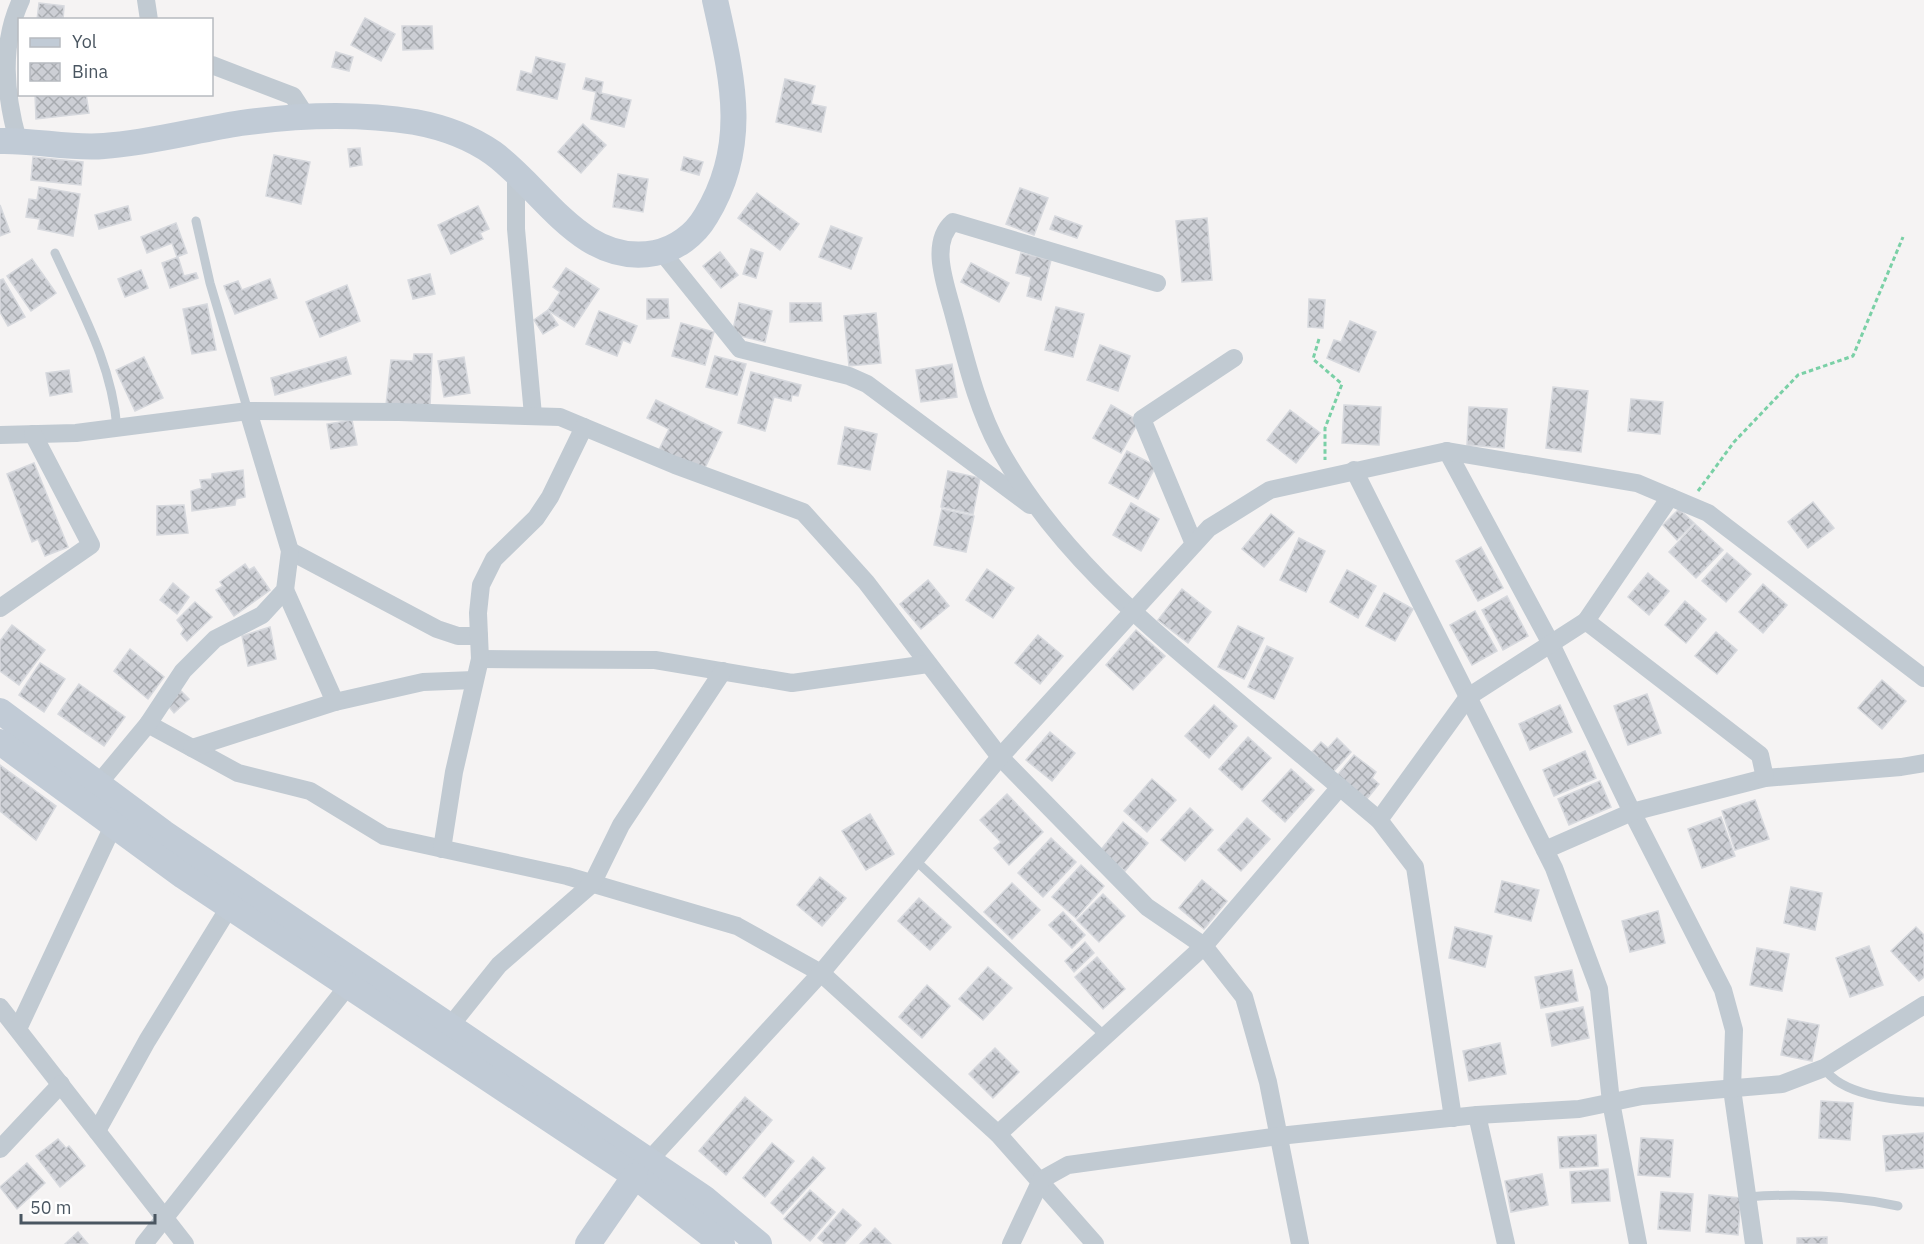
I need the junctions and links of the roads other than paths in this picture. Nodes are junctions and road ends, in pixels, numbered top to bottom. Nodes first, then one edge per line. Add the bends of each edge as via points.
1 (21, 0) edge
2 (146, 0) edge
3 (715, 0) edge
4 (150, 18) edge
5 (213, 65) edge
6 (306, 116) junction
7 (9, 141) edge
8 (516, 172) junction
9 (196, 222) dead end
10 (662, 252) junction
11 (55, 253) dead end
12 (1157, 283) dead end
13 (1234, 358) dead end
14 (248, 411) junction
15 (533, 415) junction
16 (584, 427) junction
17 (117, 428) junction
18 (33, 434) junction
19 (0, 435) edge
20 (1447, 451) junction
21 (1354, 470) junction
22 (1670, 497) junction
23 (1037, 510) junction
24 (1194, 544) junction
25 (290, 551) junction
26 (285, 590) junction
27 (0, 608) edge
28 (1131, 613) junction
29 (1586, 621) junction
30 (479, 636) junction
31 (1550, 642) junction
32 (480, 659) junction
33 (928, 663) junction
34 (723, 672) junction
35 (1924, 678) edge
36 (474, 680) junction
37 (1468, 697) junction
38 (335, 702) junction
39 (0, 711) edge
40 (148, 724) junction
41 (0, 742) edge
42 (192, 748) junction
43 (1000, 757) junction
44 (1924, 763) edge
45 (1765, 778) junction
46 (99, 783) junction
47 (1340, 787) junction
48 (1632, 812) junction
49 (1379, 820) junction
50 (113, 826) junction
51 (442, 849) junction
52 (1545, 850) junction
53 (915, 860) junction
54 (592, 884) junction
55 (230, 906) junction
56 (1204, 946) junction
57 (820, 973) junction
58 (347, 987) junction
59 (1924, 1005) edge
60 (0, 1007) edge
61 (451, 1025) junction
62 (18, 1029) junction
63 (1105, 1036) junction
64 (1824, 1068) junction
65 (61, 1084) junction
66 (1732, 1089) junction
67 (1611, 1102) junction
68 (1924, 1102) edge
69 (1477, 1115) junction
70 (1453, 1118) junction
71 (97, 1131) junction
72 (998, 1134) junction
73 (1279, 1136) junction
74 (0, 1149) edge
75 (642, 1168) junction
76 (1041, 1180) junction
77 (1747, 1197) junction
78 (1898, 1206) dead end
79 (166, 1219) junction
80 (144, 1244) edge
81 (185, 1244) edge
82 (588, 1244) edge
83 (722, 1244) edge
84 (759, 1244) edge
85 (1011, 1244) edge
86 (1095, 1244) edge
87 (1300, 1244) edge
88 (1506, 1244) edge
89 (1638, 1244) edge
90 (1754, 1244) edge

1 - 7 street via 9,33
2 - 4 street
3 - 10 main road via 734,98 731,152 716,199 704,219 694,232
5 - 6 street via 293,96
6 - 7 main road via 102,147
6 - 8 main road via 386,118 440,128 478,144
8 - 10 main road via 575,231 592,242 630,254
8 - 15 street via 516,229
9 - 14 lane
10 - 23 street via 740,349 867,384
11 - 17 lane via 106,368
12 - 23 street via 953,222 946,228 940,245 943,274 972,381 999,447
13 - 24 street via 1142,419
14 - 15 street
14 - 17 street
14 - 25 street
15 - 16 street via 561,417
16 - 30 street via 536,518 486,571 478,599
16 - 33 street via 803,512 866,582
17 - 18 street
18 - 19 street
18 - 27 street via 90,545
20 - 21 street
20 - 22 street via 1637,483
20 - 31 street
21 - 24 street via 1270,490 1209,528
21 - 37 street
22 - 29 street
22 - 35 street via 1708,513
23 - 28 street
24 - 28 street
25 - 26 street
25 - 30 street via 437,629 458,636
26 - 38 street
26 - 40 street via 262,615 215,639 183,671
28 - 43 street
28 - 47 street
29 - 31 street
29 - 45 street via 1760,755
30 - 32 street
31 - 37 street
31 - 48 street
32 - 34 street via 655,660
32 - 36 street
33 - 34 street via 792,683
33 - 43 street
34 - 54 street via 621,825
36 - 38 street via 423,682
36 - 51 street via 448,801
37 - 49 street
37 - 52 street
38 - 42 street
39 - 46 main road
40 - 42 street
40 - 46 street
41 - 50 main road
42 - 51 street via 238,773 310,791 384,836
43 - 53 street
43 - 56 street via 1147,907
44 - 45 street
45 - 48 street
46 - 61 main road via 174,840
47 - 49 street
47 - 56 street
48 - 52 street
48 - 66 street via 1723,990 1734,1030
49 - 70 street via 1415,867
50 - 55 main road
50 - 62 street
51 - 54 street
52 - 67 street via 1599,989
53 - 57 street
53 - 63 lane
54 - 57 street via 737,926
54 - 61 street via 499,965
55 - 58 main road
55 - 71 street
56 - 63 street
56 - 73 street via 1244,997
57 - 72 street
57 - 75 street
58 - 75 main road
58 - 79 street
59 - 64 street
60 - 62 street
61 - 75 main road
62 - 65 street
63 - 72 street
64 - 66 street via 1782,1084
64 - 68 lane via 1835,1081 1854,1090
65 - 71 street
65 - 74 street
66 - 67 street
66 - 77 street
67 - 69 street via 1579,1109
67 - 89 street
69 - 70 street
69 - 88 street
70 - 73 street
71 - 79 street
72 - 76 street
73 - 76 street via 1068,1165
73 - 87 street
75 - 82 main road
75 - 83 main road
75 - 84 main road via 704,1198
76 - 85 street
76 - 86 street
77 - 78 lane via 1798,1193
77 - 90 street
79 - 80 street
79 - 81 street

